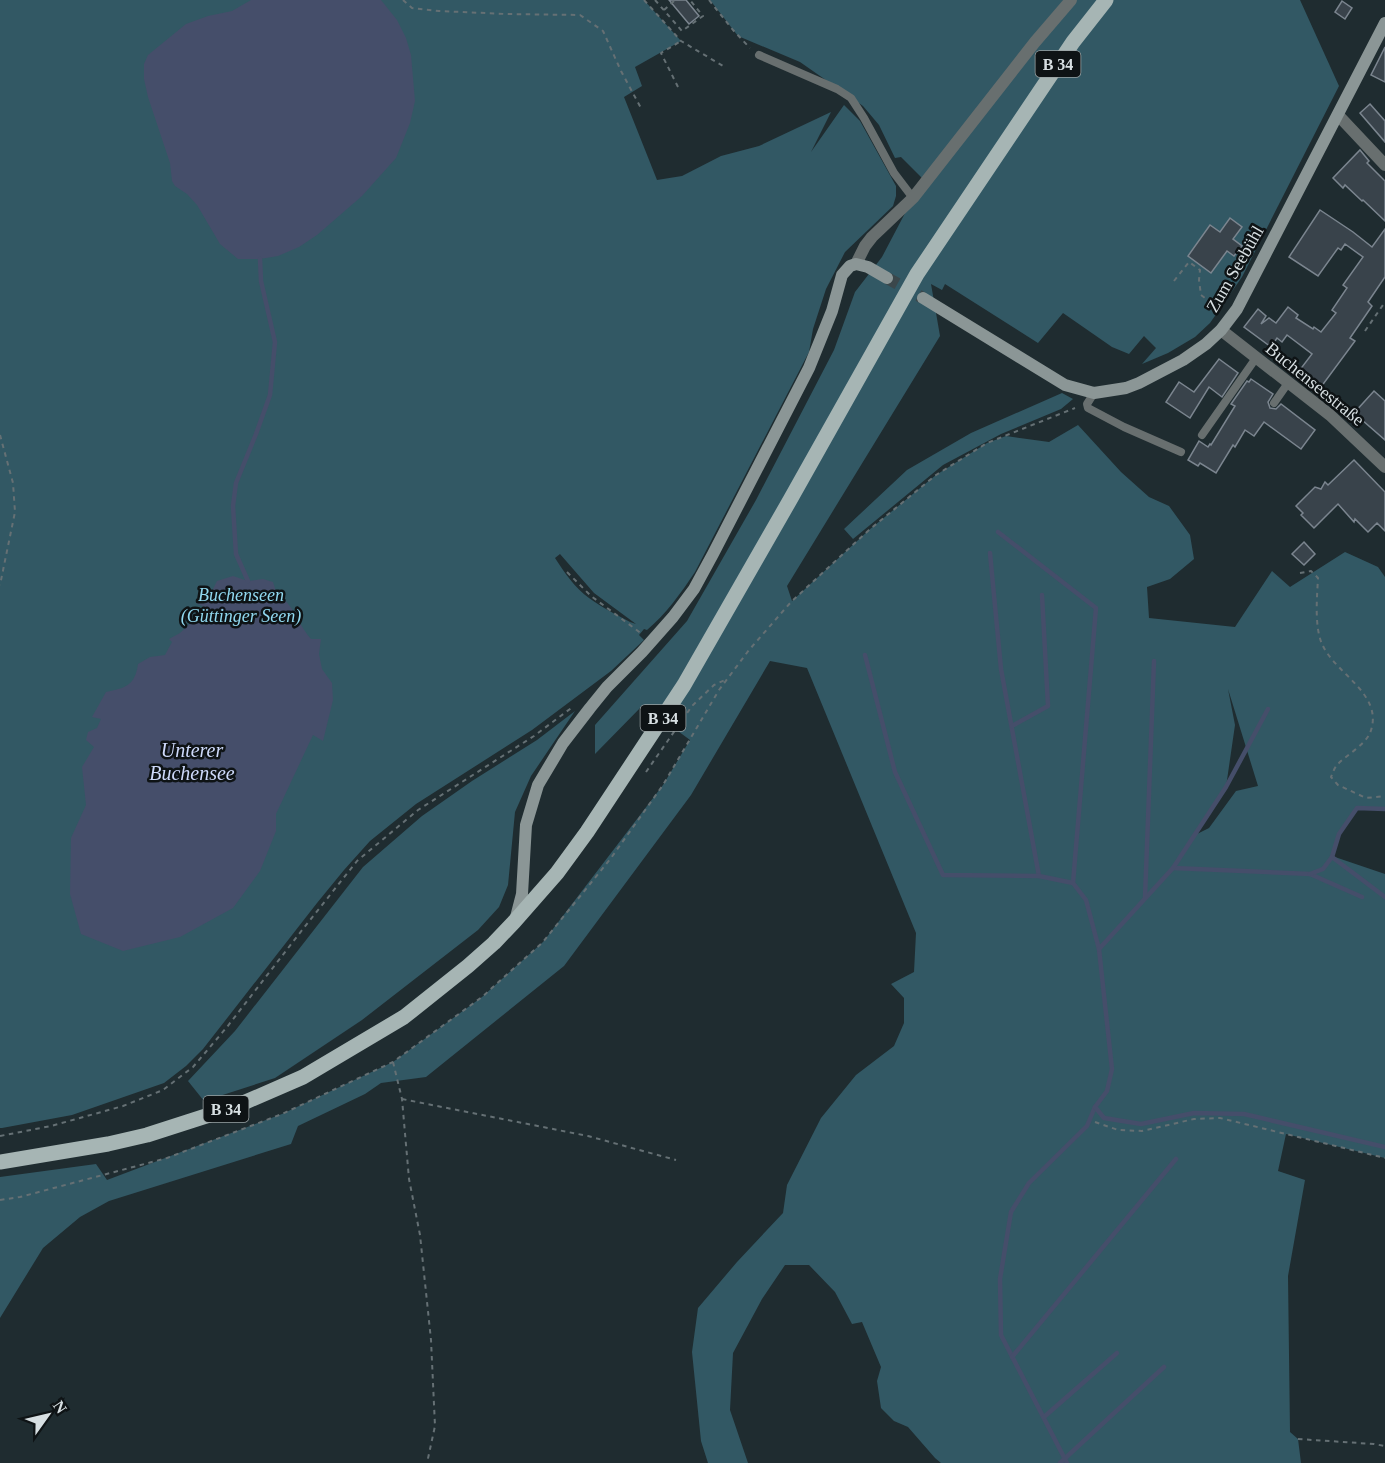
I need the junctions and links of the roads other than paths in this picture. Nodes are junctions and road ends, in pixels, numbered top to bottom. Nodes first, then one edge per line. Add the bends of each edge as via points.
1 (1071, 0) edge
2 (1106, 0) edge
3 (1385, 23) edge
4 (759, 55) road end
5 (1338, 115) junction
6 (1385, 165) edge
7 (913, 198) junction
8 (856, 264) junction
9 (887, 278) tunnel mouth
10 (923, 298) tunnel mouth
11 (1221, 330) junction
12 (1256, 358) junction
13 (1288, 382) junction
14 (1094, 393) junction
15 (1274, 403) dead end
16 (1202, 435) dead end
17 (1181, 452) dead end
18 (1385, 467) edge
19 (514, 922) junction
20 (0, 1162) edge

1 - 7 street
2 - 19 main road, B 34 via 1073,42 917,274 684,685 580,840
3 - 5 main road, Zum Seebühl
4 - 7 lane via 851,98
5 - 6 street
5 - 11 main road, Zum Seebühl via 1237,309
7 - 8 street via 872,237
8 - 9 main road
8 - 19 main road via 842,275 809,369 694,589 652,641 607,687 563,743 538,785 526,825 522,894
10 - 14 main road, Zum Seebühl via 1065,385
11 - 12 street, Buchenseestraße
11 - 14 main road, Zum Seebühl via 1183,360 1153,376 1126,388
12 - 13 street, Buchenseestraße
12 - 16 lane
13 - 15 lane
13 - 18 street, Buchenseestraße
14 - 17 lane via 1088,408
19 - 20 main road, B 34 via 468,966 404,1017 303,1077 234,1107 147,1135

